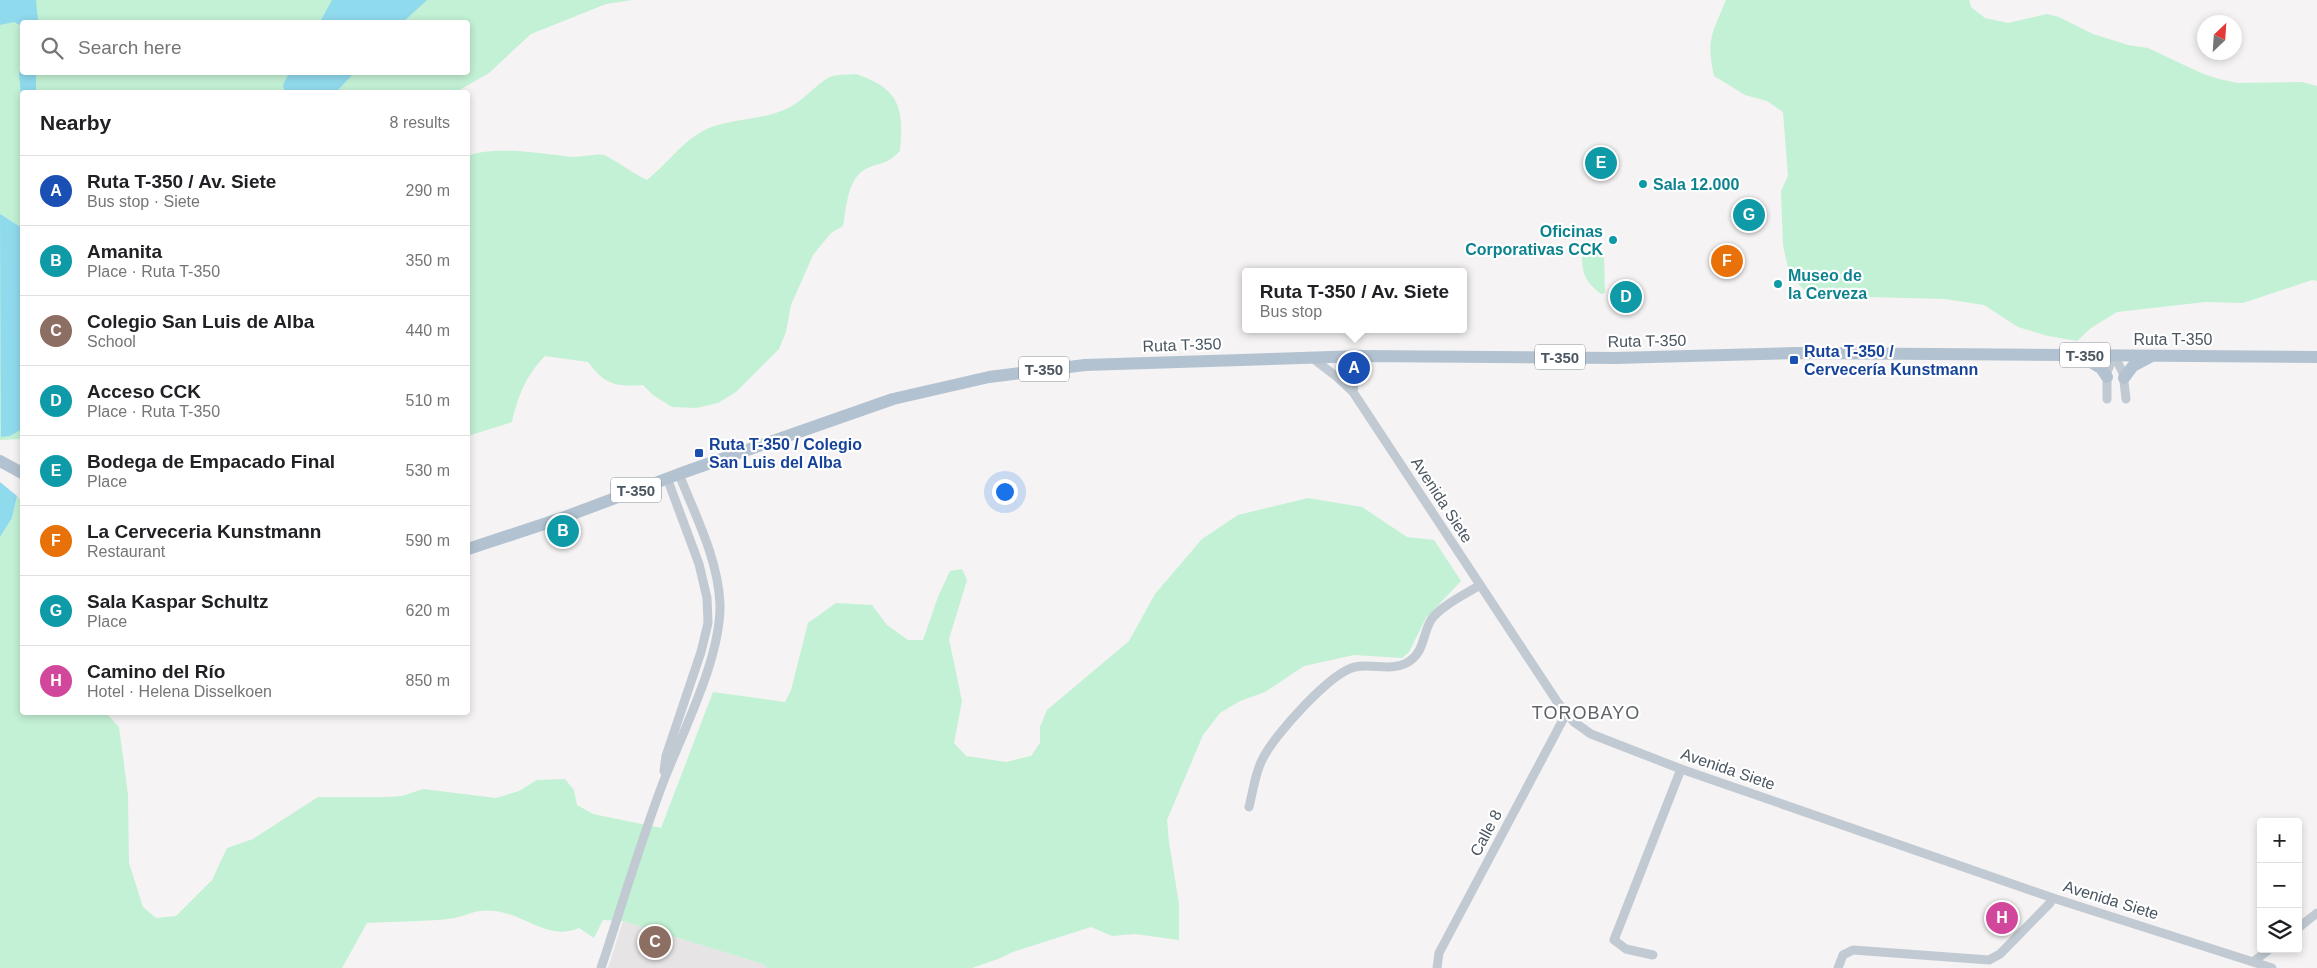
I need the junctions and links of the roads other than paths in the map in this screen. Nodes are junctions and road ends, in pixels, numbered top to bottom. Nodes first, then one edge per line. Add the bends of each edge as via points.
1 (2078, 355) junction
2 (2114, 355) junction
3 (1362, 356) junction
4 (2156, 356) junction
5 (1311, 357) junction
6 (2317, 357) edge
7 (2106, 377) junction
8 (2124, 378) junction
9 (1353, 392) junction
10 (2107, 399) dead end
11 (2126, 399) dead end
12 (0, 461) edge
13 (20, 472) edge
14 (680, 474) junction
15 (667, 478) junction
16 (470, 548) edge
17 (1480, 585) junction
18 (1566, 714) junction
19 (1681, 769) junction
20 (661, 788) junction
21 (1249, 807) dead end
22 (2053, 898) junction
23 (2317, 913) edge
24 (2302, 925) edge
25 (2265, 953) edge
26 (1654, 955) dead end
27 (2254, 961) junction
28 (601, 968) edge
29 (1437, 968) edge
30 (1838, 968) edge
31 (2272, 968) edge

1 - 2 main road, Ruta T-350 / T-350
1 - 3 main road, Ruta T-350 / T-350
1 - 7 main road via 2101,368
2 - 4 main road, Ruta T-350 / T-350
2 - 7 street
2 - 8 street
3 - 5 main road, Ruta T-350 / T-350
3 - 9 street via 1356,367
4 - 6 main road, Ruta T-350 / T-350
4 - 8 main road via 2138,362
5 - 9 street, Avenida Siete
5 - 14 main road, Ruta T-350 / T-350 via 1085,365 989,377 926,390 860,410
7 - 10 street
8 - 11 street
9 - 17 street, Avenida Siete
12 - 13 main road
14 - 15 main road, Ruta T-350 / T-350
14 - 20 street via 714,565 719,591 719,618 712,656
15 - 16 main road, Ruta T-350 / T-350
15 - 20 street via 699,564 707,598 708,623 666,756
17 - 18 street, Avenida Siete
17 - 21 street via 1434,615 1417,654 1409,662 1398,666 1355,667 1320,690 1283,730 1263,758
18 - 19 street, Avenida Siete via 1599,738
18 - 29 street, Calle 8 via 1439,953
19 - 22 street, Avenida Siete
19 - 26 street via 1614,940 1626,949
20 - 28 street
22 - 27 street, Avenida Siete
22 - 30 street via 2000,954 1988,960 1853,950 1843,955
23 - 24 street
25 - 27 street
27 - 31 street, Avenida Siete

